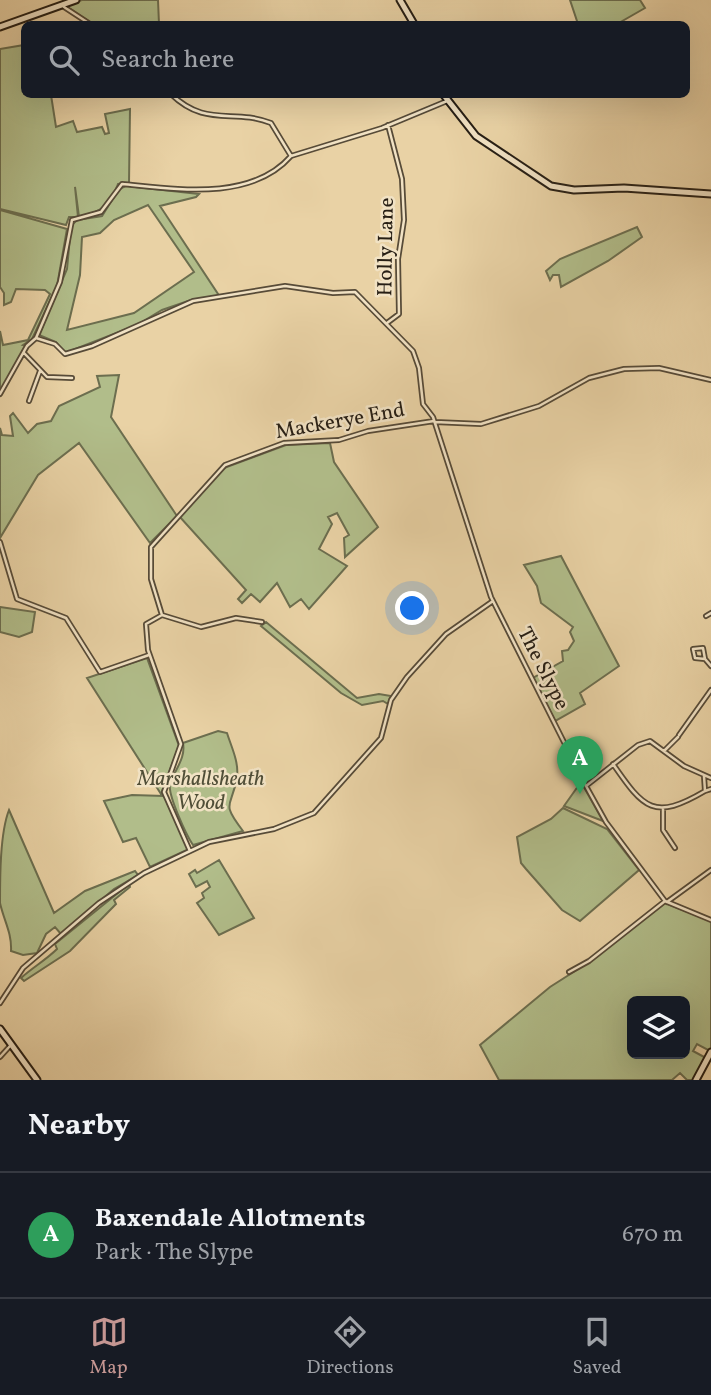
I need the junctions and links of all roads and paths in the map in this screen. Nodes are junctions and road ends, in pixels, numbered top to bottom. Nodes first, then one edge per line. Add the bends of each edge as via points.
1 (76, 0) edge
2 (400, 0) edge
3 (66, 5) junction
4 (86, 21) edge
5 (412, 21) edge
6 (0, 27) edge
7 (175, 98) edge
8 (445, 98) edge
9 (447, 101) junction
10 (388, 125) junction
11 (291, 156) junction
12 (711, 194) edge
13 (387, 323) junction
14 (36, 338) junction
15 (24, 353) junction
16 (40, 371) junction
17 (72, 377) dead end
18 (711, 380) edge
19 (0, 394) edge
20 (29, 401) dead end
21 (433, 416) junction
22 (434, 421) junction
23 (440, 421) junction
24 (0, 542) edge
25 (493, 601) junction
26 (711, 613) edge
27 (162, 615) junction
28 (706, 617) dead end
29 (262, 622) dead end
30 (150, 655) junction
31 (705, 659) junction
32 (711, 666) edge
33 (711, 690) edge
34 (664, 751) junction
35 (612, 763) junction
36 (705, 776) junction
37 (711, 778) edge
38 (586, 786) junction
39 (711, 789) edge
40 (705, 792) junction
41 (663, 809) junction
42 (675, 848) dead end
43 (190, 851) junction
44 (711, 870) edge
45 (666, 901) junction
46 (711, 920) edge
47 (569, 972) dead end
48 (0, 1003) edge
49 (0, 1029) edge
50 (12, 1043) junction
51 (711, 1052) edge
52 (0, 1056) edge
53 (37, 1080) edge
54 (696, 1080) edge

1 - 3 main road
2 - 5 main road
3 - 4 street
3 - 6 main road
7 - 11 street via 203,115 271,123
8 - 9 main road
9 - 10 street
9 - 12 main road via 482,141 551,186
10 - 11 street
10 - 13 street, Holly Lane via 402,179 404,220 398,259 399,314
11 - 14 street via 258,178 215,191 120,185 101,212 71,222 60,282
13 - 14 street, The Slype via 355,292 285,286 193,301 65,354 55,344
13 - 21 street, The Slype via 413,351 423,404
14 - 15 street
15 - 16 street
15 - 19 street
16 - 17 street via 55,379
16 - 20 street
18 - 23 street via 667,369 624,369 589,378 539,406 481,424
21 - 22 street, The Slype
21 - 23 street
22 - 23 street, Mackerye End
22 - 25 street, The Slype
22 - 27 street, Mackerye End via 339,440 284,443 222,467 152,545 151,579
24 - 30 street via 16,597 66,618 100,671
25 - 38 street, The Slype
25 - 43 street via 446,634 407,677 391,700 381,738 314,813 274,830 228,836
26 - 28 street
27 - 29 street via 201,626 236,618
27 - 30 street via 146,624
30 - 43 street via 181,744 165,795
31 - 31 street via 695,658 693,649 704,648
31 - 32 street
33 - 34 street
34 - 35 street via 646,741
34 - 36 street
35 - 38 street
35 - 41 street via 636,796
36 - 37 street
36 - 40 street
38 - 45 street, The Slype via 606,822
39 - 40 street
40 - 41 street
41 - 42 street via 663,830
43 - 48 street via 144,873 99,903 23,968
44 - 45 street
45 - 46 street
45 - 47 street
49 - 50 main road
50 - 52 street
50 - 53 main road
51 - 54 main road

